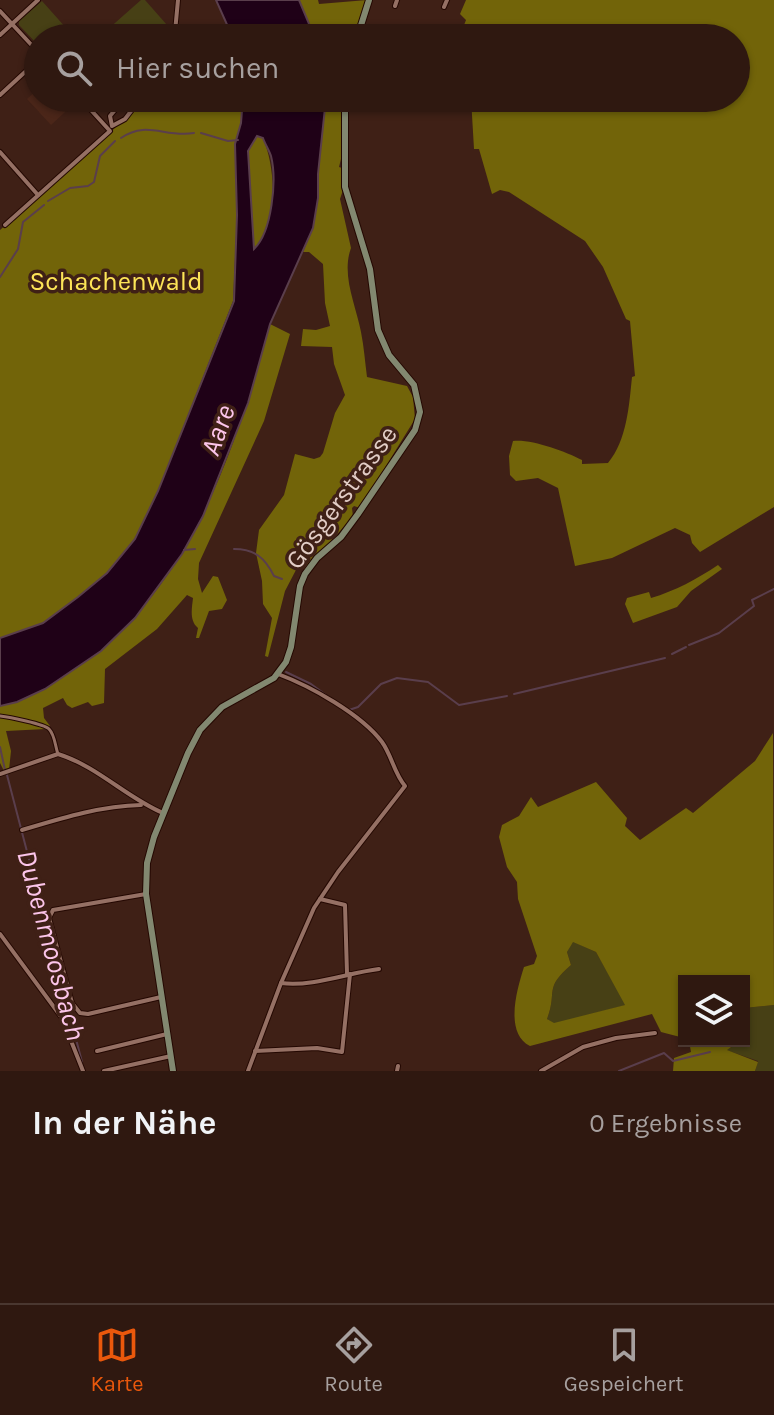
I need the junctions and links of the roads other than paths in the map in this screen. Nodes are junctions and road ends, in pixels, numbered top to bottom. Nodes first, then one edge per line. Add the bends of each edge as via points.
1 (38, 0) edge
2 (178, 0) edge
3 (369, 0) edge
4 (397, 0) edge
5 (447, 0) edge
6 (395, 6) dead end
7 (444, 7) dead end
8 (0, 11) edge
9 (12, 24) junction
10 (176, 24) edge
11 (361, 24) edge
12 (0, 35) edge
13 (24, 37) edge
14 (24, 73) edge
15 (0, 95) edge
16 (93, 112) edge
17 (113, 112) edge
18 (130, 112) edge
19 (345, 112) edge
20 (0, 152) edge
21 (38, 195) junction
22 (5, 225) dead end
23 (278, 674) junction
24 (0, 716) edge
25 (58, 754) junction
26 (0, 774) edge
27 (144, 805) junction
28 (163, 813) junction
29 (22, 830) dead end
30 (146, 894) junction
31 (320, 899) junction
32 (0, 934) edge
33 (379, 969) dead end
34 (348, 974) junction
35 (281, 983) junction
36 (161, 997) junction
37 (655, 1033) dead end
38 (167, 1034) junction
39 (97, 1051) dead end
40 (255, 1051) junction
41 (171, 1056) junction
42 (83, 1071) edge
43 (104, 1071) edge
44 (173, 1071) edge
45 (248, 1071) edge
46 (541, 1071) edge

1 - 9 street
2 - 10 street
3 - 11 main road
4 - 6 street
5 - 7 street
8 - 9 street
9 - 12 street
9 - 13 street
14 - 15 street
16 - 21 street via 110,131
17 - 18 street via 112,126
19 - 23 main road, Gösgerstrasse via 345,187 370,269 378,330 389,355 414,385 420,412 415,430 358,514 305,574 291,647
20 - 21 street
21 - 22 street
23 - 28 main road via 209,718
23 - 31 street via 311,687 368,727 385,746 405,786
24 - 25 street via 47,727
25 - 26 street
25 - 27 street
27 - 28 street
27 - 29 street via 81,813
28 - 30 main road via 149,851
30 - 36 main road
30 - 36 street via 53,910 49,918 72,1003 80,1013
31 - 34 street via 345,905
31 - 35 street
32 - 42 street via 62,1018
33 - 34 street
34 - 35 street via 312,983
34 - 40 street via 342,1052
35 - 40 street
36 - 38 main road
37 - 46 street via 583,1047
38 - 39 street
38 - 41 main road
40 - 45 street
41 - 43 street
41 - 44 main road

